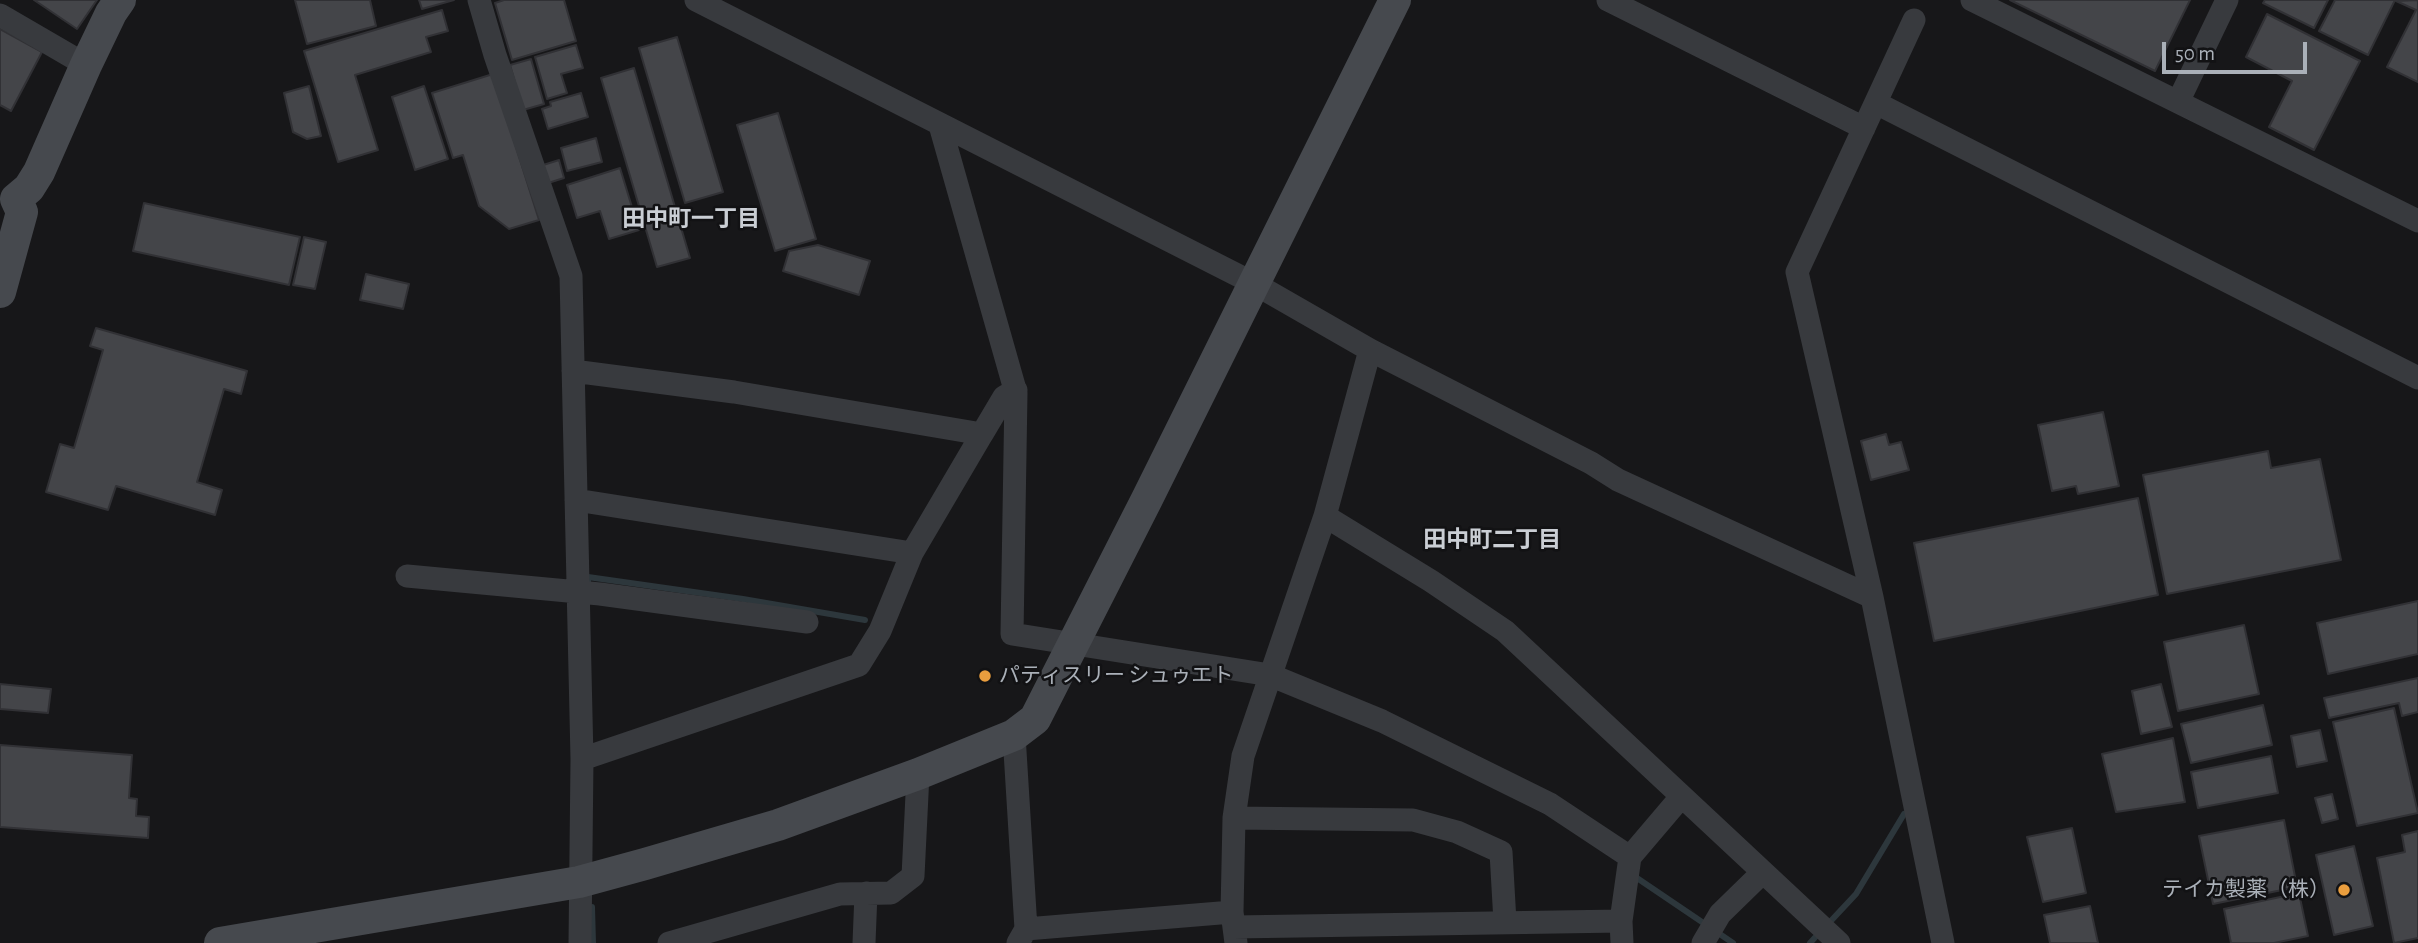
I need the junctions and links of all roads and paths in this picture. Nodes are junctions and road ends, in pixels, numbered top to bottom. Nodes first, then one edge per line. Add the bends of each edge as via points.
1 (120, 0) edge
2 (479, 0) edge
3 (696, 0) edge
4 (1395, 0) edge
5 (1608, 0) edge
6 (1972, 0) edge
7 (2227, 0) edge
8 (0, 15) edge
9 (1914, 20) dead end
10 (86, 65) junction
11 (2178, 102) junction
12 (1876, 103) junction
13 (940, 125) junction
14 (1864, 128) junction
15 (8, 201) edge
16 (2418, 221) edge
17 (1255, 284) junction
18 (0, 292) edge
19 (1370, 350) junction
20 (573, 371) junction
21 (2416, 371) edge
22 (1016, 390) junction
23 (982, 433) junction
24 (576, 500) junction
25 (1325, 516) junction
26 (912, 553) junction
27 (407, 576) dead end
28 (578, 593) junction
29 (1872, 597) junction
30 (807, 622) dead end
31 (1073, 643) junction
32 (1270, 675) junction
33 (1014, 735) junction
34 (582, 759) junction
35 (918, 774) junction
36 (1681, 797) junction
37 (1234, 818) junction
38 (1630, 857) junction
39 (1762, 873) junction
40 (579, 882) junction
41 (866, 893) junction
42 (1505, 922) junction
43 (1234, 927) edge
44 (1621, 932) edge
45 (1022, 936) edge
46 (220, 943) edge
47 (580, 943) edge
48 (669, 943) edge
49 (863, 943) edge
50 (1703, 943) edge
51 (1839, 943) edge
52 (1943, 943) edge

1 - 10 street
2 - 20 street via 571,276
3 - 13 street
4 - 17 street
5 - 14 street
6 - 11 street
7 - 11 street
8 - 10 street
9 - 12 street
10 - 15 street via 39,172 29,188
11 - 16 street
12 - 14 street
12 - 21 street
13 - 17 street
13 - 22 street
14 - 29 street via 1797,272
15 - 18 street via 22,212
17 - 19 street
17 - 31 street
19 - 25 street
19 - 29 street via 1618,480
20 - 23 street
20 - 24 street
22 - 23 street via 1004,397
22 - 31 street via 1012,634
23 - 26 street
24 - 26 street
24 - 28 street
25 - 32 street
25 - 36 street via 1505,631
26 - 34 street via 880,631 859,665
27 - 28 street
28 - 30 street
28 - 34 street
29 - 52 street
31 - 32 street
31 - 33 street via 1035,719
32 - 37 street via 1243,756
32 - 38 street via 1382,721 1550,804
33 - 35 street
33 - 45 street
34 - 40 street
35 - 40 street via 778,825
35 - 41 street via 913,876 891,893
36 - 38 street
36 - 39 street
37 - 42 street via 1413,820 1457,832 1501,852
37 - 43 street
38 - 44 street
39 - 50 street via 1720,914
39 - 51 street
40 - 46 street
40 - 47 street
41 - 48 street via 840,894
41 - 49 street
42 - 43 street
42 - 44 street
43 - 45 street

